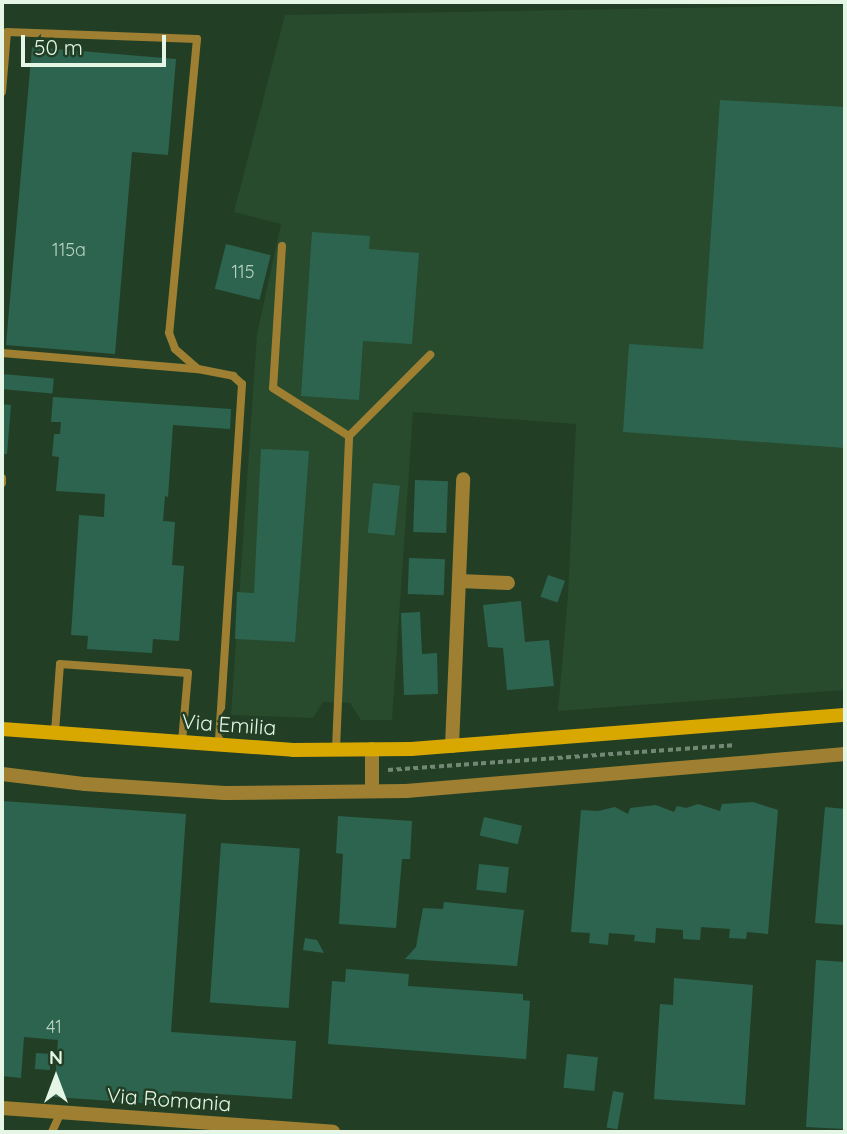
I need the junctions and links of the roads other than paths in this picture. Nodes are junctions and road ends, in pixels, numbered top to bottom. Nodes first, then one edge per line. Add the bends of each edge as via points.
1 (2, 92) edge
2 (282, 246) dead end
3 (2, 353) edge
4 (430, 355) dead end
5 (198, 369) junction
6 (349, 436) junction
7 (463, 479) dead end
8 (459, 581) junction
9 (508, 583) dead end
10 (845, 715) edge
11 (2, 729) edge
12 (55, 732) junction
13 (182, 741) junction
14 (219, 744) junction
15 (452, 746) junction
16 (336, 750) junction
17 (372, 750) junction
18 (845, 754) edge
19 (2, 774) edge
20 (372, 791) junction
21 (2, 1108) edge
22 (61, 1112) junction
23 (170, 1126) edge
24 (52, 1132) edge
25 (333, 1132) edge

1 - 5 lane via 6,32 197,39 169,333 175,349
2 - 6 lane via 273,388
3 - 5 lane
4 - 6 lane
5 - 14 lane via 233,376 242,384
6 - 16 lane
7 - 8 street
8 - 9 street
8 - 15 street
10 - 15 main road, Via Emilia
11 - 12 main road, Via Emilia
12 - 13 main road, Via Emilia
12 - 13 lane via 60,664 188,673
13 - 14 main road, Via Emilia
14 - 16 main road, Via Emilia
15 - 17 main road, Via Emilia
16 - 17 main road, Via Emilia
17 - 20 street
18 - 20 street
19 - 20 street via 225,793
21 - 22 street, Via Romania
22 - 23 street, Via Romania
22 - 24 lane
23 - 25 street, Via Romania

